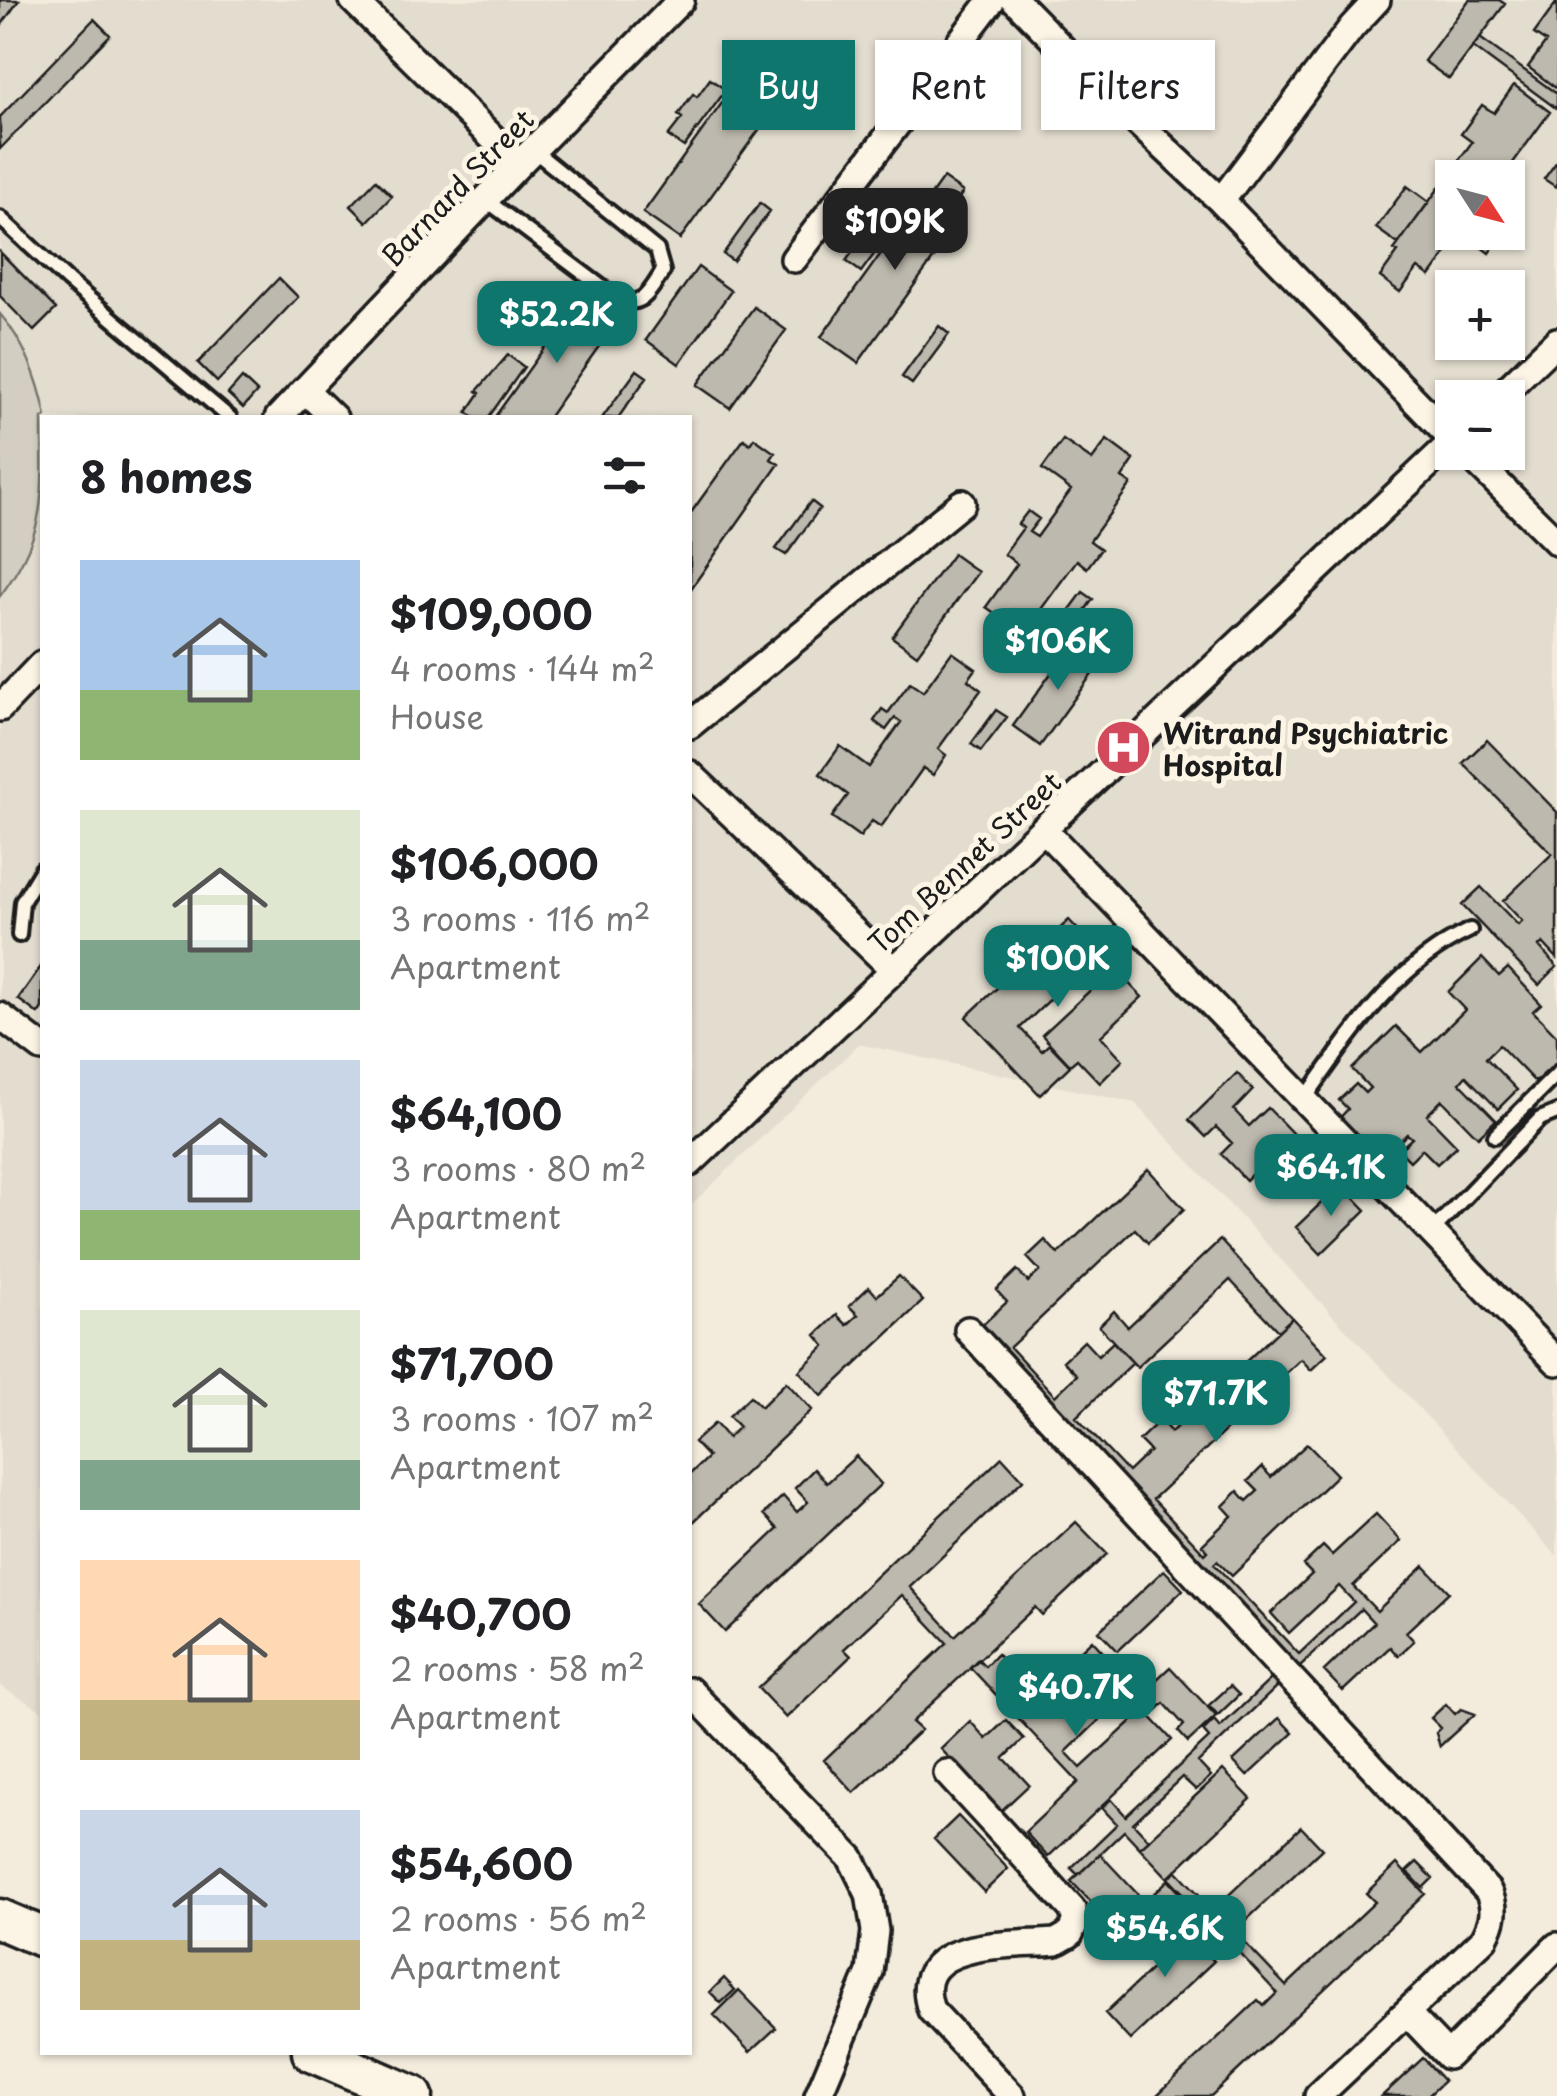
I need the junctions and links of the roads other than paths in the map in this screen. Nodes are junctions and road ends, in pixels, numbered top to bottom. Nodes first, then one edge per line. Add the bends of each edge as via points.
1 (353, 0) edge
2 (682, 0) edge
3 (992, 0) edge
4 (1015, 0) edge
5 (1377, 0) edge
6 (526, 158) junction
7 (486, 200) junction
8 (1221, 201) junction
9 (0, 218) edge
10 (794, 259) dead end
11 (1557, 341) edge
12 (1517, 380) edge
13 (305, 390) junction
14 (226, 415) edge
15 (281, 415) edge
16 (331, 415) edge
17 (1435, 422) edge
18 (1435, 456) edge
19 (1484, 470) edge
20 (962, 503) dead end
21 (1557, 542) edge
22 (38, 677) edge
23 (0, 708) edge
24 (692, 723) edge
25 (692, 776) edge
26 (1044, 830) junction
27 (40, 872) edge
28 (1470, 930) dead end
29 (19, 935) dead end
30 (892, 969) junction
31 (0, 1016) edge
32 (40, 1046) edge
33 (1557, 1074) edge
34 (1304, 1100) junction
35 (1557, 1112) edge
36 (1495, 1136) dead end
37 (692, 1161) edge
38 (1432, 1232) junction
39 (968, 1330) dead end
40 (1557, 1362) edge
41 (692, 1693) edge
42 (946, 1773) dead end
43 (0, 1919) edge
44 (40, 1937) edge
45 (1557, 1946) edge
46 (1408, 2014) junction
47 (319, 2055) edge
48 (414, 2096) edge
49 (818, 2096) edge
50 (1012, 2096) edge
51 (1318, 2096) edge

1 - 6 street
2 - 6 street, Barnard Street
3 - 10 street
4 - 8 street
5 - 8 street
6 - 7 street, Barnard Street
6 - 7 lane via 657,250 664,270 642,302 620,300
7 - 13 street, Barnard Street
8 - 17 street
9 - 14 lane
11 - 12 street
13 - 15 street, Barnard Street
13 - 16 street
18 - 26 street, Tom Bennet Street
19 - 21 street
20 - 24 street
22 - 23 street
25 - 30 street
26 - 30 street, Tom Bennet Street
26 - 34 street
27 - 29 lane via 22,902
28 - 34 lane via 1410,968 1367,1013
30 - 37 street, Tom Bennet Street
31 - 32 street
33 - 36 lane
34 - 38 street
35 - 38 lane via 1540,1119
38 - 40 street
39 - 46 street via 1488,1891 1494,1914 1484,1939
41 - 49 street via 851,1858 869,1894 870,1972
42 - 50 street via 1076,1920 1056,1942 946,1957 927,1982 931,2010
43 - 44 main road
45 - 46 street via 1448,2056
46 - 51 street
47 - 48 main road

